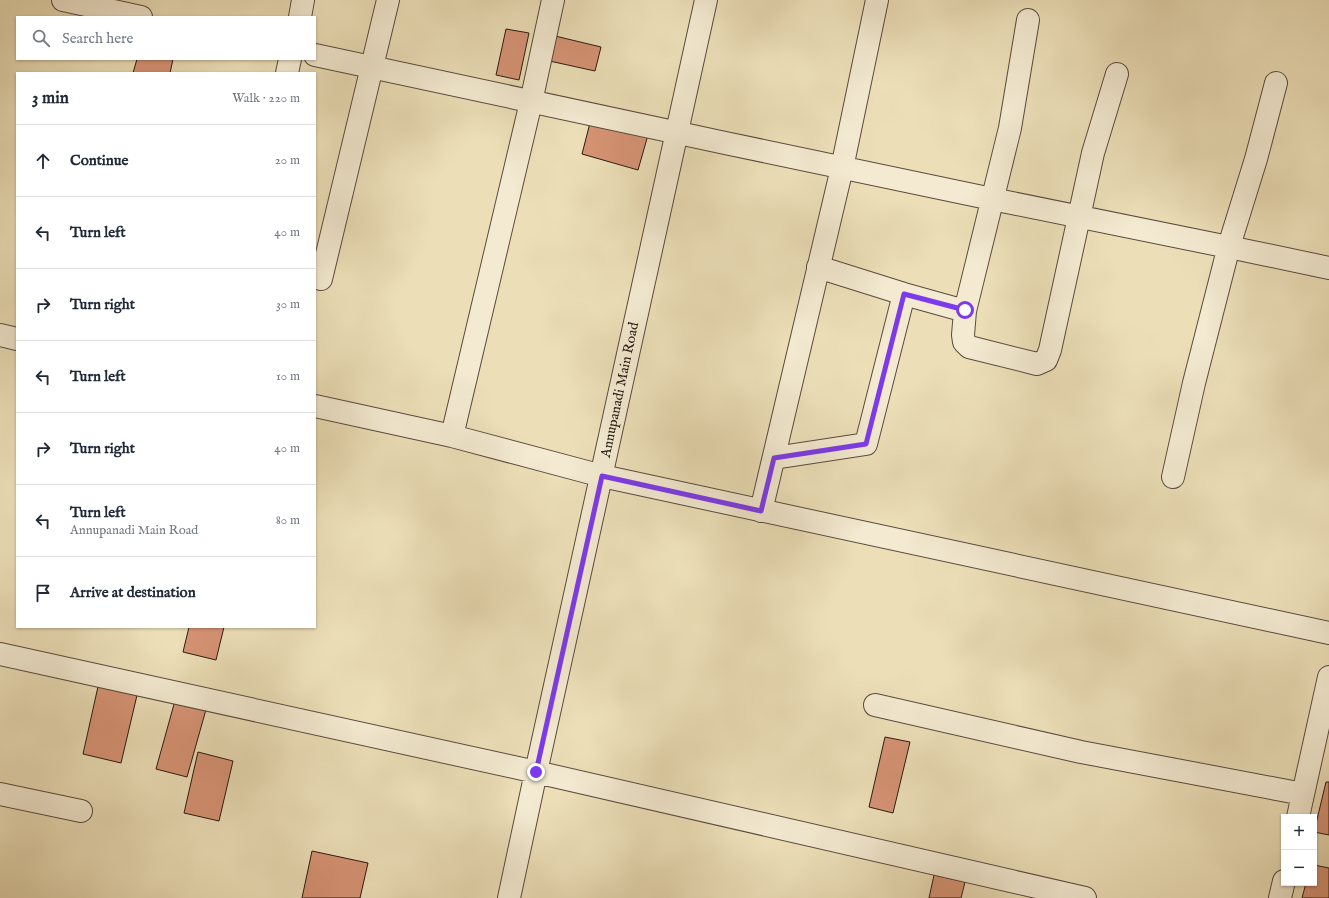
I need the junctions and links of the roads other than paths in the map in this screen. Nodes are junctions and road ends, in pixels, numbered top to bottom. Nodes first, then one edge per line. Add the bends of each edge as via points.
1 (62, 0) edge
2 (303, 0) edge
3 (388, 0) edge
4 (553, 0) edge
5 (706, 0) edge
6 (877, 0) edge
7 (136, 16) edge
8 (300, 16) edge
9 (1028, 20) dead end
10 (316, 55) edge
11 (290, 60) edge
12 (372, 67) junction
13 (286, 72) edge
14 (1117, 74) dead end
15 (1276, 83) dead end
16 (531, 102) junction
17 (677, 133) junction
18 (842, 168) junction
19 (992, 199) junction
20 (1079, 217) junction
21 (1229, 246) junction
22 (818, 267) junction
23 (1329, 268) edge
24 (320, 279) dead end
25 (904, 294) junction
26 (965, 310) junction
27 (0, 335) edge
28 (16, 339) edge
29 (316, 406) edge
30 (452, 436) junction
31 (774, 458) junction
32 (602, 476) junction
33 (1173, 477) dead end
34 (761, 511) junction
35 (1329, 633) edge
36 (0, 654) edge
37 (1329, 677) edge
38 (875, 705) dead end
39 (536, 772) junction
40 (0, 794) edge
41 (1303, 794) junction
42 (81, 810) dead end
43 (1299, 814) edge
44 (1283, 886) edge
45 (510, 898) edge
46 (1086, 898) edge
47 (1280, 898) edge

1 - 7 street
2 - 8 street
3 - 12 street
4 - 16 street
5 - 17 street, Annupanadi Main Road
6 - 18 street
9 - 19 street via 1010,128
10 - 12 street
11 - 13 street
12 - 16 street
12 - 24 street
14 - 20 street via 1093,153
15 - 21 street
16 - 17 street
16 - 30 street
17 - 18 street
17 - 32 street, Annupanadi Main Road
18 - 19 street
18 - 22 street
19 - 20 street
19 - 26 street
20 - 21 street
20 - 26 street via 1046,360 1036,364 969,346 964,342 962,335
21 - 23 street
21 - 33 street
22 - 25 street
22 - 31 street
25 - 26 street
25 - 31 street via 866,444
27 - 28 street
29 - 30 street
30 - 32 street
31 - 34 street
32 - 34 street
32 - 39 street, Annupanadi Main Road
34 - 35 street
36 - 39 street
37 - 41 street
38 - 41 street via 1081,752
39 - 45 street, Annupanadi Main Road
39 - 46 street
40 - 42 street
41 - 43 street
44 - 47 street

